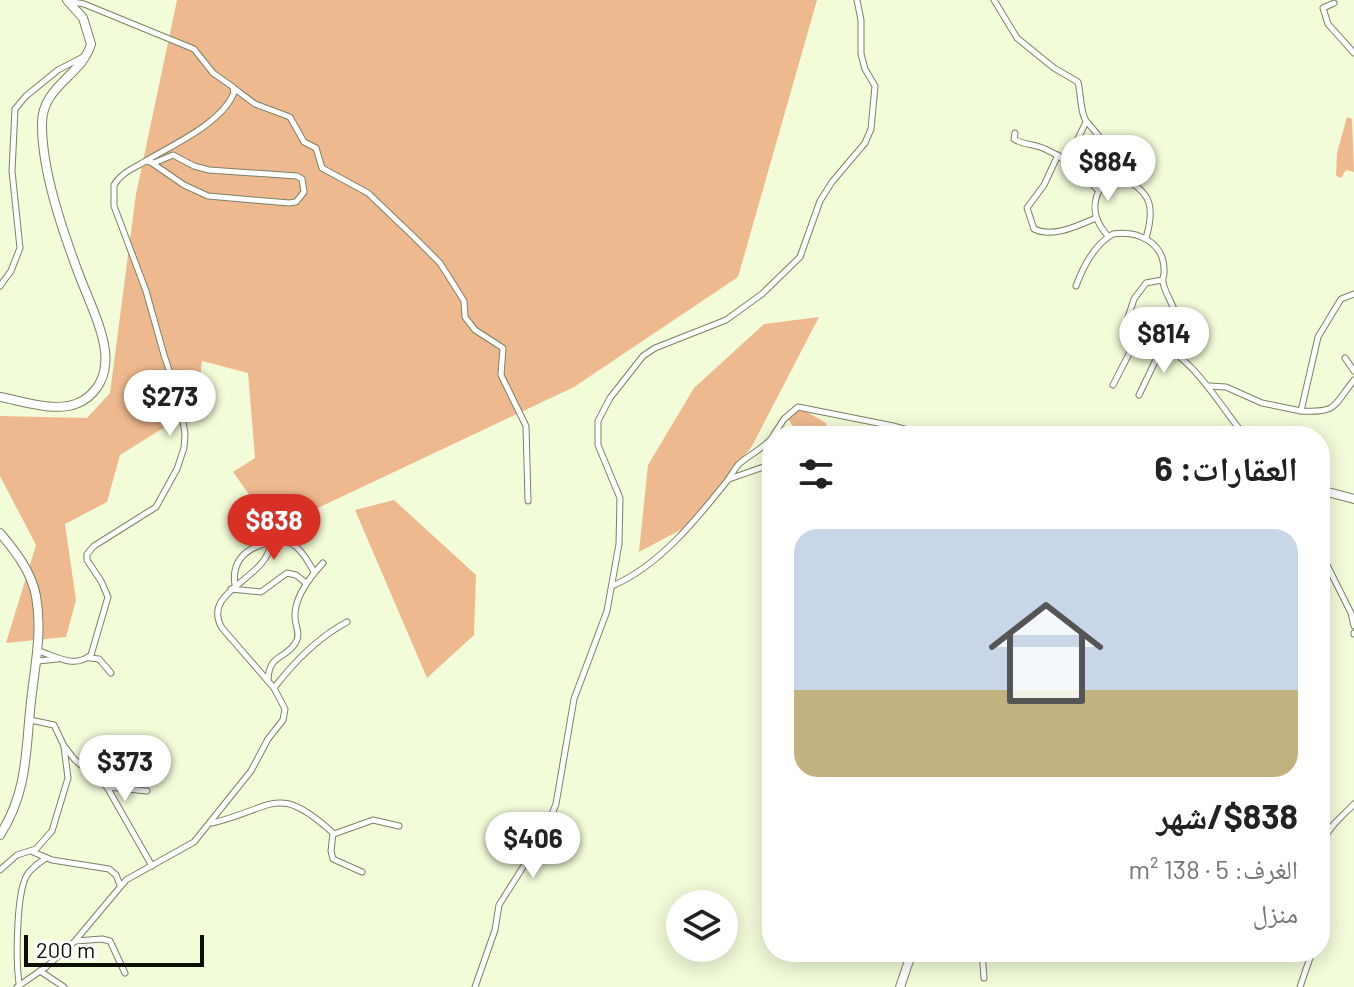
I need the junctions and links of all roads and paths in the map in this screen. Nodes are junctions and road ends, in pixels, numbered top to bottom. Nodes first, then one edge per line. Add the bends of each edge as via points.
1 (68, 0) edge
2 (857, 0) edge
3 (994, 0) edge
4 (1334, 3) dead end
5 (1354, 53) edge
6 (86, 55) junction
7 (231, 86) junction
8 (1086, 122) junction
9 (1015, 133) dead end
10 (1058, 155) junction
11 (1067, 161) junction
12 (149, 162) junction
13 (1113, 171) junction
14 (1098, 190) junction
15 (1096, 218) junction
16 (1108, 236) junction
17 (1146, 238) junction
18 (1162, 280) junction
19 (0, 286) edge
20 (1076, 286) dead end
21 (1354, 294) edge
22 (1162, 344) junction
23 (1132, 348) junction
24 (1345, 358) dead end
25 (1354, 371) edge
26 (1354, 380) edge
27 (1113, 385) dead end
28 (1209, 386) junction
29 (1139, 395) dead end
30 (0, 397) edge
31 (1301, 411) junction
32 (780, 426) edge
33 (893, 426) edge
34 (1238, 426) edge
35 (762, 448) edge
36 (762, 468) edge
37 (728, 480) junction
38 (1330, 493) edge
39 (1354, 499) edge
40 (528, 501) dead end
41 (0, 533) edge
42 (271, 542) junction
43 (323, 563) dead end
44 (1330, 571) edge
45 (314, 572) junction
46 (306, 583) junction
47 (612, 586) junction
48 (233, 587) junction
49 (347, 622) dead end
50 (1354, 626) edge
51 (38, 651) junction
52 (89, 658) junction
53 (58, 659) junction
54 (38, 661) junction
55 (111, 673) dead end
56 (268, 681) junction
57 (274, 688) junction
58 (29, 720) junction
59 (64, 746) junction
60 (107, 787) junction
61 (147, 791) dead end
62 (1354, 804) edge
63 (211, 823) junction
64 (399, 826) dead end
65 (1330, 829) edge
66 (334, 834) junction
67 (0, 835) edge
68 (33, 851) junction
69 (46, 858) junction
70 (152, 866) junction
71 (0, 870) edge
72 (362, 872) dead end
73 (120, 885) junction
74 (75, 941) junction
75 (909, 962) edge
76 (983, 962) edge
77 (1309, 962) edge
78 (40, 971) junction
79 (125, 973) dead end
80 (984, 978) dead end
81 (18, 986) edge
82 (64, 987) edge
83 (475, 987) edge
84 (900, 987) edge
85 (1300, 987) edge

1 - 6 street via 88,26 91,44
1 - 7 street via 192,47
2 - 47 street via 861,54 875,86 871,129 820,201 800,257 726,320 643,356 600,415 598,445 620,498
3 - 8 street via 1017,38 1077,80
4 - 5 street via 1324,6 1323,16
6 - 19 street via 58,70 15,109 12,171 20,248
6 - 30 street via 51,93 42,126 64,230 105,351 103,376 90,396 73,405
7 - 12 street via 233,98 206,124
7 - 40 street via 255,104 290,117 304,142 316,148 322,168 368,193 440,263 464,301 465,317 503,348 501,375 526,426
8 - 11 street
8 - 13 street via 1103,144 1103,163
9 - 10 street via 1018,142
10 - 11 street
10 - 15 street via 1027,208 1034,229 1058,231
11 - 14 street
12 - 12 street via 173,155 209,170 293,175 302,179 304,192 289,203 208,196
12 - 52 street via 116,181 112,201 180,403 184,448 156,507 87,554 108,597
13 - 14 street
13 - 17 street via 1150,202
14 - 15 street
15 - 16 street
16 - 17 street
16 - 20 street
17 - 18 street via 1163,263
18 - 22 street via 1177,315
18 - 23 street via 1146,283 1134,299 1123,333
21 - 31 street via 1341,299 1318,337
22 - 23 street via 1151,339
22 - 28 street
22 - 29 street
23 - 27 street
24 - 25 street
26 - 31 street via 1333,409
28 - 31 street
28 - 34 street
32 - 33 street via 798,407
35 - 37 street via 739,463
36 - 37 street
37 - 47 street via 669,547
38 - 39 street
41 - 51 street via 32,582
42 - 45 street via 293,544
42 - 48 street via 262,565
42 - 48 street via 250,548 240,558
43 - 45 street
44 - 50 street
45 - 46 street
46 - 48 street via 287,573 261,592
46 - 56 street via 295,612 296,642 270,665
47 - 83 street via 574,699 556,804 544,834 499,905
48 - 56 street via 219,608 219,623
49 - 57 street via 318,640
51 - 53 street
51 - 54 street
52 - 53 street
52 - 55 street via 99,659
53 - 54 street
54 - 58 street
56 - 57 street
57 - 63 street via 285,716
58 - 59 street via 54,725
58 - 67 street via 26,769
59 - 60 street
59 - 68 street via 68,778 56,823
60 - 61 street
60 - 70 street
62 - 65 street
63 - 66 street via 287,801
63 - 70 street via 194,842
64 - 66 street via 373,820
66 - 72 street via 333,859
68 - 69 street
68 - 71 street via 15,856
69 - 73 street via 109,869
69 - 81 street via 29,871 22,887
70 - 73 street
73 - 74 street
74 - 78 street
74 - 79 street via 110,941
75 - 84 street
76 - 80 street
77 - 85 street
78 - 81 street
78 - 82 street

